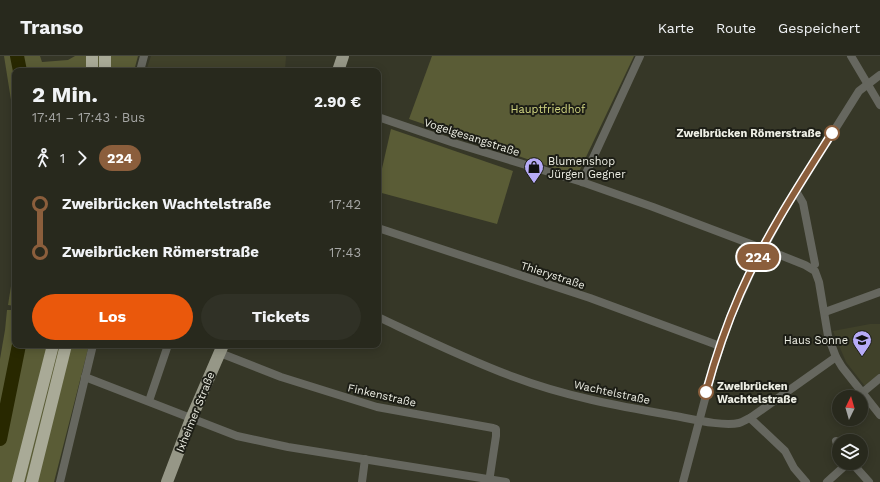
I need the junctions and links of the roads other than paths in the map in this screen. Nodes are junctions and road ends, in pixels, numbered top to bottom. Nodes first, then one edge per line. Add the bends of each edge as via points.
1 (92, 56) edge
2 (106, 56) edge
3 (144, 56) edge
4 (343, 56) edge
5 (640, 56) edge
6 (851, 56) edge
7 (92, 68) edge
8 (105, 68) edge
9 (141, 68) edge
10 (339, 68) edge
11 (880, 75) edge
12 (867, 84) junction
13 (880, 105) edge
14 (381, 118) edge
15 (582, 182) junction
16 (796, 191) junction
17 (381, 229) edge
18 (763, 248) junction
19 (815, 264) dead end
20 (880, 292) edge
21 (825, 312) junction
22 (381, 318) edge
23 (720, 346) junction
24 (52, 348) edge
25 (65, 348) edge
26 (92, 348) edge
27 (167, 348) edge
28 (222, 349) edge
29 (836, 357) junction
30 (85, 377) junction
31 (880, 378) edge
32 (860, 390) edge
33 (866, 390) edge
34 (149, 401) junction
35 (868, 401) edge
36 (880, 416) edge
37 (191, 418) junction
38 (750, 418) junction
39 (699, 420) junction
40 (365, 459) junction
41 (840, 470) edge
42 (858, 470) edge
43 (170, 481) edge
44 (489, 481) edge
45 (18, 482) edge
46 (32, 482) edge
47 (60, 482) edge
48 (362, 482) edge
49 (506, 482) edge
50 (683, 482) edge
51 (806, 482) edge
52 (827, 482) edge
53 (869, 482) edge

1 - 7 highway
2 - 8 highway
3 - 9 street
4 - 10 main road
5 - 15 street
6 - 12 street
11 - 12 street
12 - 13 street
12 - 16 street via 859,91
14 - 15 street, Vogelgesangstraße
15 - 18 street, Vogelgesangstraße
16 - 18 street
16 - 19 street via 803,204
17 - 23 street, Thierystraße via 590,298
18 - 21 street, Vogelgesangstraße via 815,270
18 - 23 street via 740,294
20 - 21 street
21 - 29 street via 828,336
22 - 39 street, Wachtelstraße via 515,378 600,402
23 - 39 street
24 - 45 highway
25 - 46 highway
26 - 30 street
27 - 34 street
28 - 37 main road, Ixheimer Straße
28 - 44 street, Finkenstraße via 287,380 377,407 496,429
29 - 32 street
29 - 38 street, Wachtelstraße
30 - 34 street
30 - 47 street
31 - 33 street
34 - 37 street
35 - 36 street
37 - 40 street via 258,442
37 - 43 main road, Ixheimer Straße
38 - 39 street, Wachtelstraße via 734,424
38 - 51 street via 785,451 794,468
39 - 50 street
40 - 44 street
40 - 48 street
41 - 52 street
42 - 53 street
44 - 49 street

